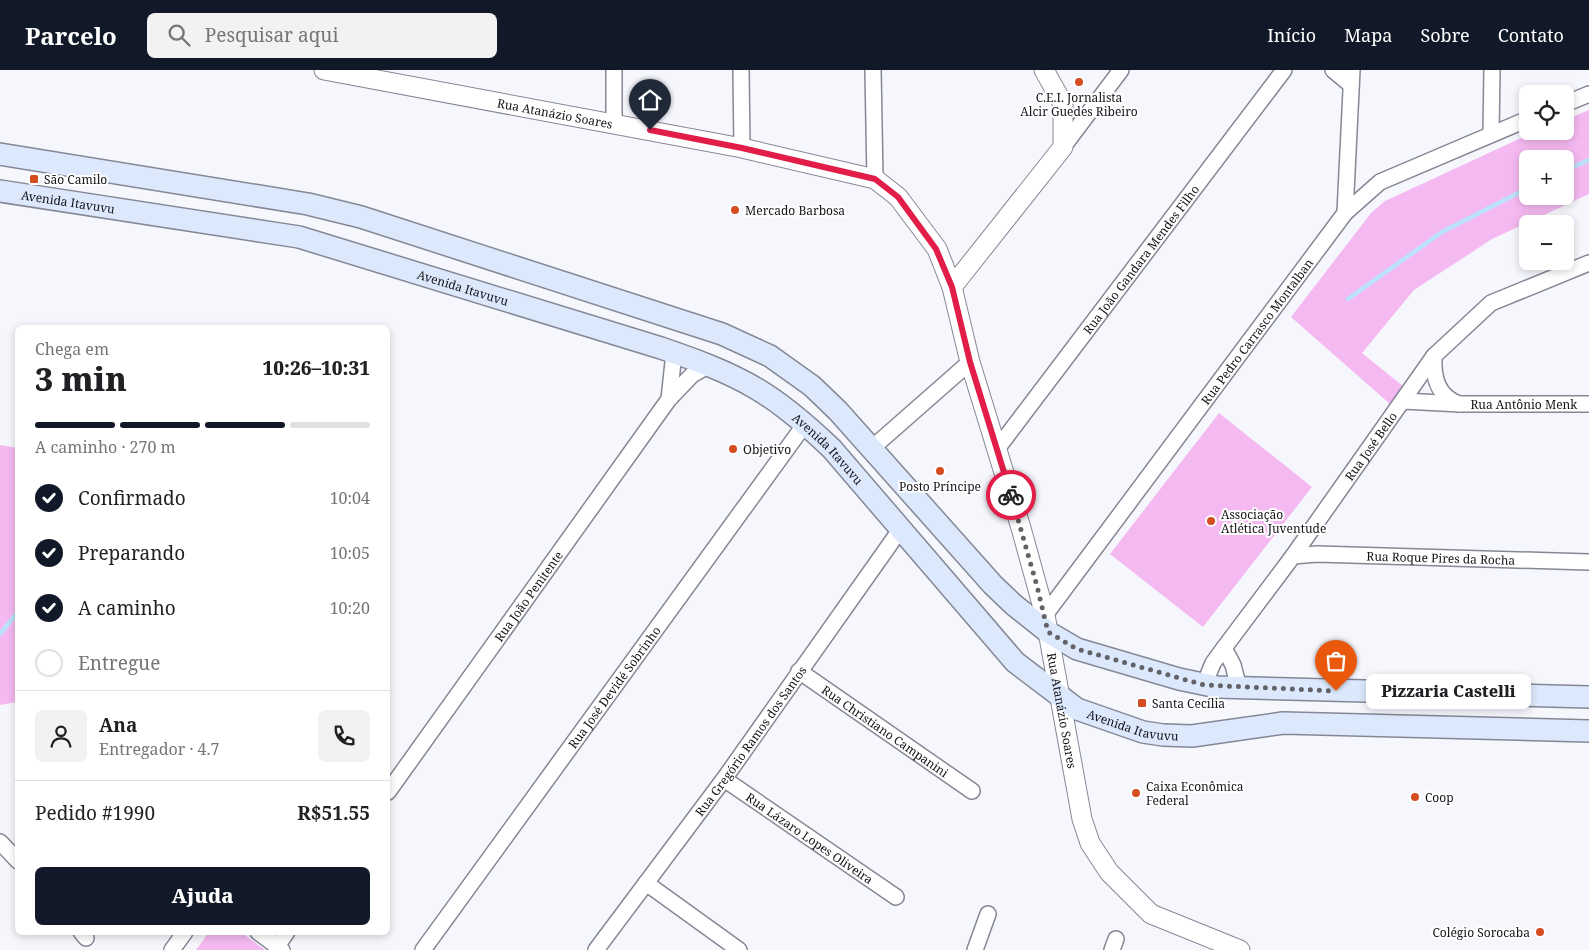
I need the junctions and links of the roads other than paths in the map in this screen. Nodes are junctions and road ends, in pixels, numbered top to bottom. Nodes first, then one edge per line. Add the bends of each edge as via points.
1 (324, 70) edge
2 (614, 70) edge
3 (741, 70) edge
4 (873, 70) edge
5 (1044, 70) edge
6 (1121, 70) edge
7 (1284, 70) edge
8 (1333, 70) edge
9 (1352, 70) edge
10 (1492, 70) edge
11 (1351, 86) junction
12 (1589, 94) edge
13 (1574, 100) edge
14 (1063, 104) junction
15 (1091, 110) junction
16 (614, 123) junction
17 (1519, 123) edge
18 (1491, 134) junction
19 (1063, 147) junction
20 (742, 148) junction
21 (0, 154) edge
22 (875, 179) junction
23 (0, 191) edge
24 (1345, 213) junction
25 (1589, 263) edge
26 (952, 287) junction
27 (674, 353) junction
28 (1434, 356) junction
29 (970, 362) junction
30 (708, 366) junction
31 (669, 399) junction
32 (1403, 401) junction
33 (1460, 404) junction
34 (1589, 404) edge
35 (805, 424) junction
36 (997, 449) junction
37 (872, 450) junction
38 (861, 484) junction
39 (900, 530) junction
40 (1293, 556) junction
41 (1589, 562) edge
42 (1046, 624) junction
43 (1224, 648) junction
44 (799, 671) junction
45 (1204, 685) junction
46 (1239, 688) junction
47 (1060, 697) junction
48 (1589, 697) edge
49 (1589, 730) edge
50 (724, 779) junction
51 (390, 789) edge
52 (972, 791) dead end
53 (0, 842) edge
54 (15, 859) edge
55 (646, 883) junction
56 (896, 897) dead end
57 (988, 914) dead end
58 (183, 935) edge
59 (262, 935) edge
60 (286, 935) edge
61 (280, 948) edge
62 (172, 950) edge
63 (423, 950) edge
64 (596, 950) edge
65 (739, 950) edge
66 (975, 950) edge
67 (1240, 950) edge

1 - 16 street, Rua Atanázio Soares
2 - 16 street
3 - 20 street
4 - 22 street
5 - 14 street
6 - 15 street
7 - 36 street, Rua João Gandara Mendes Filho
8 - 11 street
9 - 11 street
10 - 18 street
11 - 24 street
12 - 13 street
14 - 15 street
14 - 19 street
15 - 19 street
16 - 20 street, Rua Atanázio Soares
17 - 18 street, Rua Pedro Carrasco Montalban
18 - 24 street, Rua Pedro Carrasco Montalban via 1380,182
19 - 26 street
20 - 22 street, Rua Atanázio Soares
21 - 37 main road via 308,204 361,217 722,334 770,356 812,386 838,410
22 - 26 street, Rua Atanázio Soares via 898,197 936,249
23 - 27 main road, Avenida Itavuvu via 299,237
24 - 42 street, Rua Pedro Carrasco Montalban
25 - 28 street, Rua José Bello via 1491,303
26 - 29 street, Rua Atanázio Soares
27 - 30 main road, Avenida Itavuvu
27 - 31 street, Rua João Penitente
28 - 32 street, Rua José Bello
28 - 33 street, Rua Antônio Menk via 1433,375 1440,390 1451,401
29 - 36 street, Rua Atanázio Soares
29 - 37 street
30 - 31 street, Rua João Penitente via 692,375
30 - 35 main road, Avenida Itavuvu via 756,389
31 - 51 street, Rua João Penitente
32 - 33 street, Rua Antônio Menk
32 - 40 street, Rua José Bello
33 - 34 street, Rua Antônio Menk
35 - 38 main road, Avenida Itavuvu via 832,449
35 - 63 street, Rua José Devidé Sobrinho
36 - 42 street, Rua Atanázio Soares
37 - 38 main road via 860,467
37 - 42 main road via 993,585 1014,605
38 - 39 main road, Avenida Itavuvu
39 - 44 street, Rua Gregório Ramos dos Santos
39 - 47 main road, Avenida Itavuvu via 1015,662
40 - 41 street, Rua Roque Pires da Rocha
40 - 43 street, Rua José Bello
42 - 45 main road via 1077,649
42 - 47 street, Rua Atanázio Soares
43 - 45 street, Rua José Bello
43 - 46 street
44 - 50 street, Rua Gregório Ramos dos Santos
44 - 52 street, Rua Christiano Campanini
45 - 46 main road
46 - 48 main road
47 - 49 main road, Avenida Itavuvu via 1077,709 1143,732 1163,735 1192,736 1283,723
47 - 67 street, Rua Atanázio Soares via 1082,820 1090,843 1110,872 1151,914
50 - 55 street, Rua Gregório Ramos dos Santos
50 - 56 street, Rua Lázaro Lopes Oliveira
53 - 54 street
55 - 64 street, Rua Gregório Ramos dos Santos
55 - 65 street
57 - 66 street
58 - 62 street
59 - 61 street
60 - 61 street

